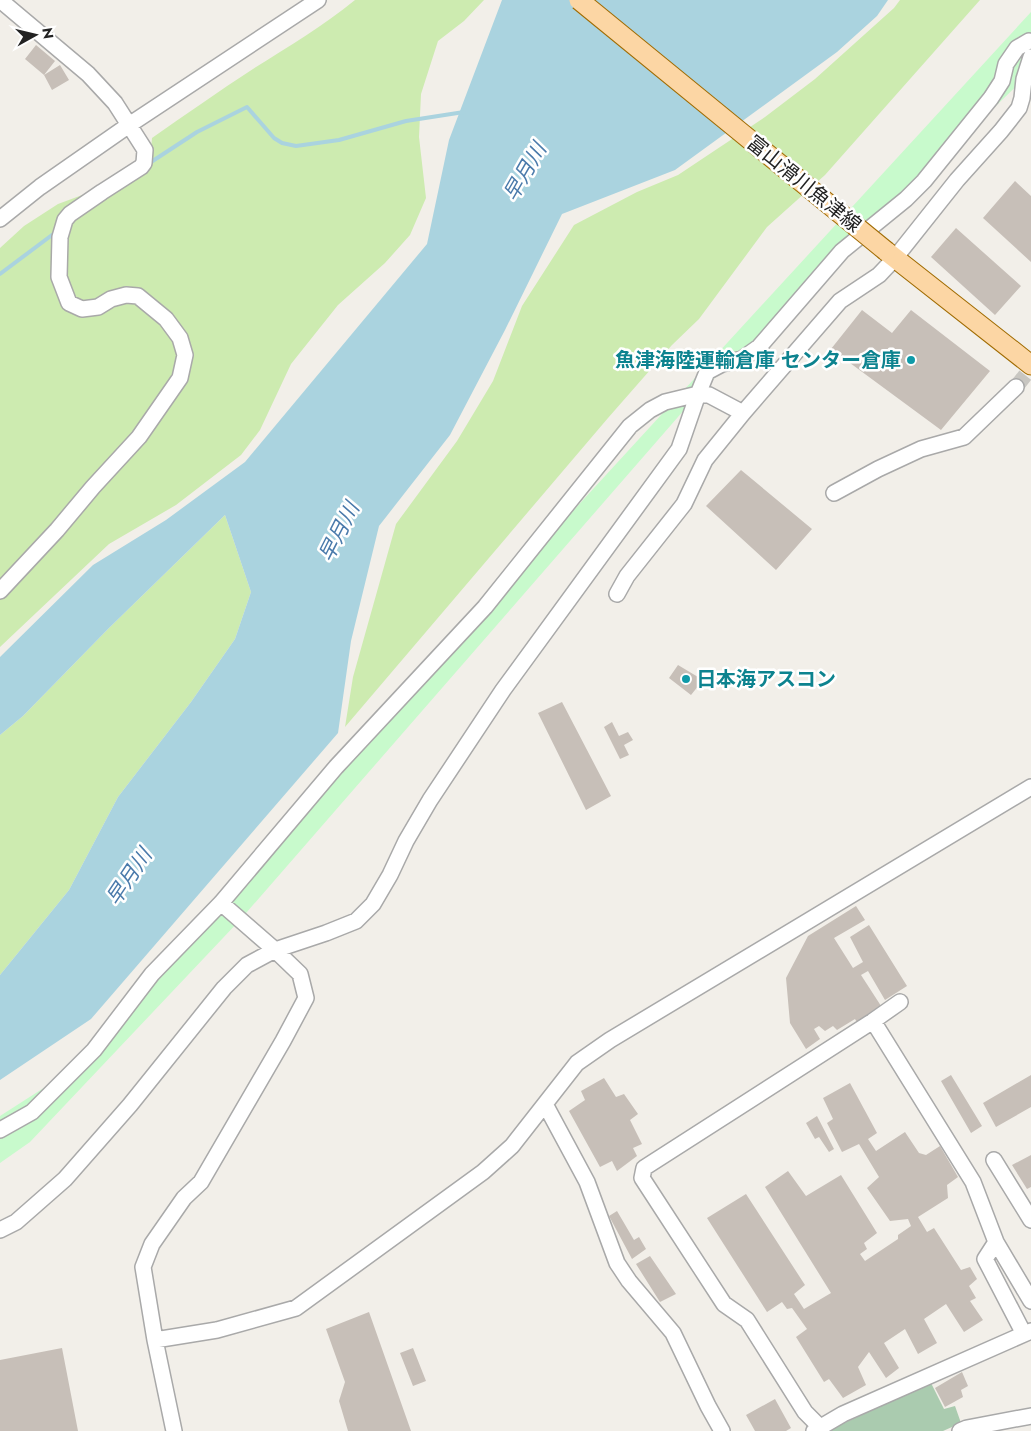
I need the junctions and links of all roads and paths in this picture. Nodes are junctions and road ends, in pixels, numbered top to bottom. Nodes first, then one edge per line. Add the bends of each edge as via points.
1 (0, 0) edge
2 (318, 0) edge
3 (579, 0) edge
4 (1030, 48) edge
5 (1027, 98) edge
6 (129, 125) junction
7 (0, 219) edge
8 (890, 254) junction
9 (1031, 365) edge
10 (1016, 387) tunnel mouth
11 (698, 394) junction
12 (742, 413) junction
13 (834, 493) dead end
14 (0, 591) edge
15 (617, 594) dead end
16 (1031, 787) edge
17 (220, 904) junction
18 (275, 950) junction
19 (900, 1002) dead end
20 (873, 1021) junction
21 (545, 1104) junction
22 (0, 1130) edge
23 (994, 1160) dead end
24 (1031, 1220) edge
25 (0, 1230) edge
26 (996, 1242) junction
27 (1031, 1301) edge
28 (1028, 1332) edge
29 (156, 1340) junction
30 (1031, 1416) edge
31 (819, 1430) edge
32 (174, 1431) edge
33 (722, 1431) edge
34 (960, 1431) edge

1 - 6 street via 88,74 115,103
2 - 6 street
3 - 8 main road, 富山滑川魚津線, bridge
4 - 5 street via 1024,79
4 - 11 street via 1017,48 991,98 924,181 842,251 759,347 742,359 707,372
5 - 8 street
6 - 7 street
6 - 14 street via 144,150 144,163 64,220 59,277 69,303 82,309 98,307 126,294 138,296 166,319 180,338 185,355 180,378 139,437
8 - 9 main road, 富山滑川魚津線
8 - 12 street via 879,275 840,301
10 - 13 street via 964,437 921,449
11 - 12 street via 709,395
11 - 17 street via 665,402 630,426 486,607 336,766
11 - 18 street via 679,449 503,690 430,800 373,904 356,921
12 - 15 street via 705,460 684,504 627,576
16 - 21 street via 610,1040 577,1063
17 - 18 street
17 - 22 street via 152,974 94,1050 32,1112
18 - 25 street via 247,965 224,988 130,1105 65,1179 16,1222
18 - 29 street via 300,974 306,998 201,1182 184,1198 152,1244 144,1267
19 - 20 street
20 - 26 street via 973,1182
20 - 31 street via 644,1168 642,1178 724,1304 748,1320
21 - 29 street via 512,1146 483,1172 296,1308 217,1330
21 - 33 street via 588,1182 617,1263 673,1333
23 - 24 street
26 - 27 street
26 - 28 street via 985,1259
28 - 31 street via 843,1414
29 - 32 street
30 - 34 street

